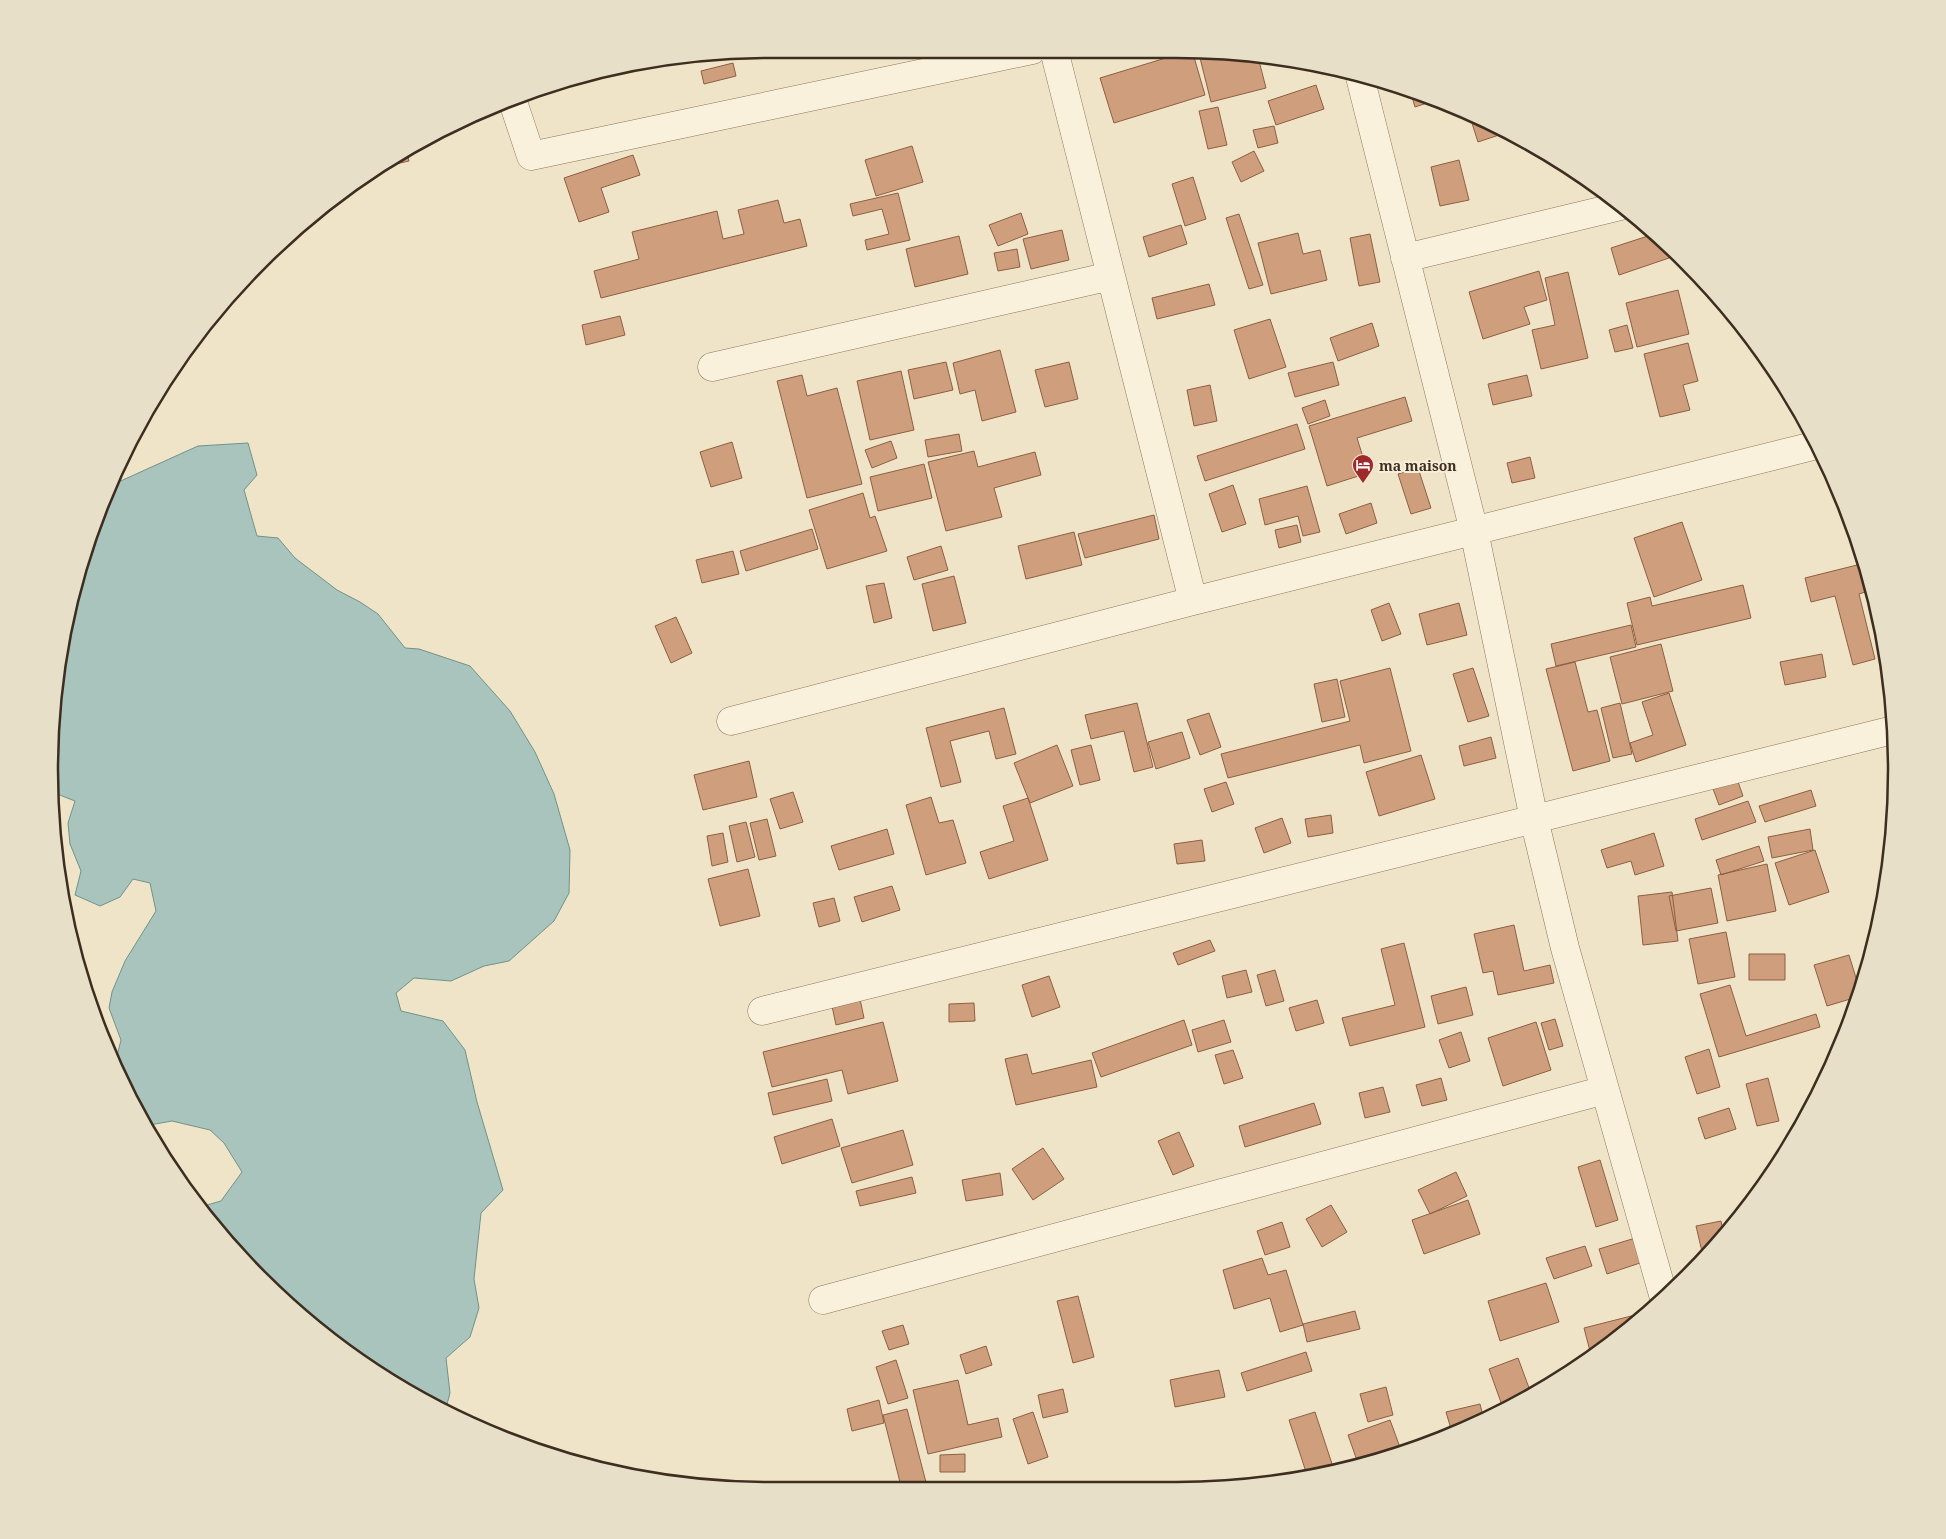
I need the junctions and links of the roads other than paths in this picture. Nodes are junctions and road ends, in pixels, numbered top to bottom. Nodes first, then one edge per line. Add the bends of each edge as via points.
1 (994, 58) edge
2 (1056, 58) edge
3 (1361, 82) edge
4 (514, 105) edge
5 (1613, 208) edge
6 (1405, 258) junction
7 (1111, 276) junction
8 (712, 367) dead end
9 (1811, 447) edge
10 (1474, 531) junction
11 (1193, 601) junction
12 (731, 720) dead end
13 (1887, 731) edge
14 (1534, 819) junction
15 (762, 1011) dead end
16 (1605, 1090) junction
17 (1662, 1290) edge
18 (823, 1300) dead end

1 - 4 street via 531,156
2 - 7 street
3 - 6 street
5 - 6 street
6 - 10 street
7 - 8 street
7 - 11 street
9 - 10 street
10 - 11 street
10 - 14 street
11 - 12 street
13 - 14 street
14 - 15 street
14 - 16 street via 1565,948
16 - 17 street
16 - 18 street

